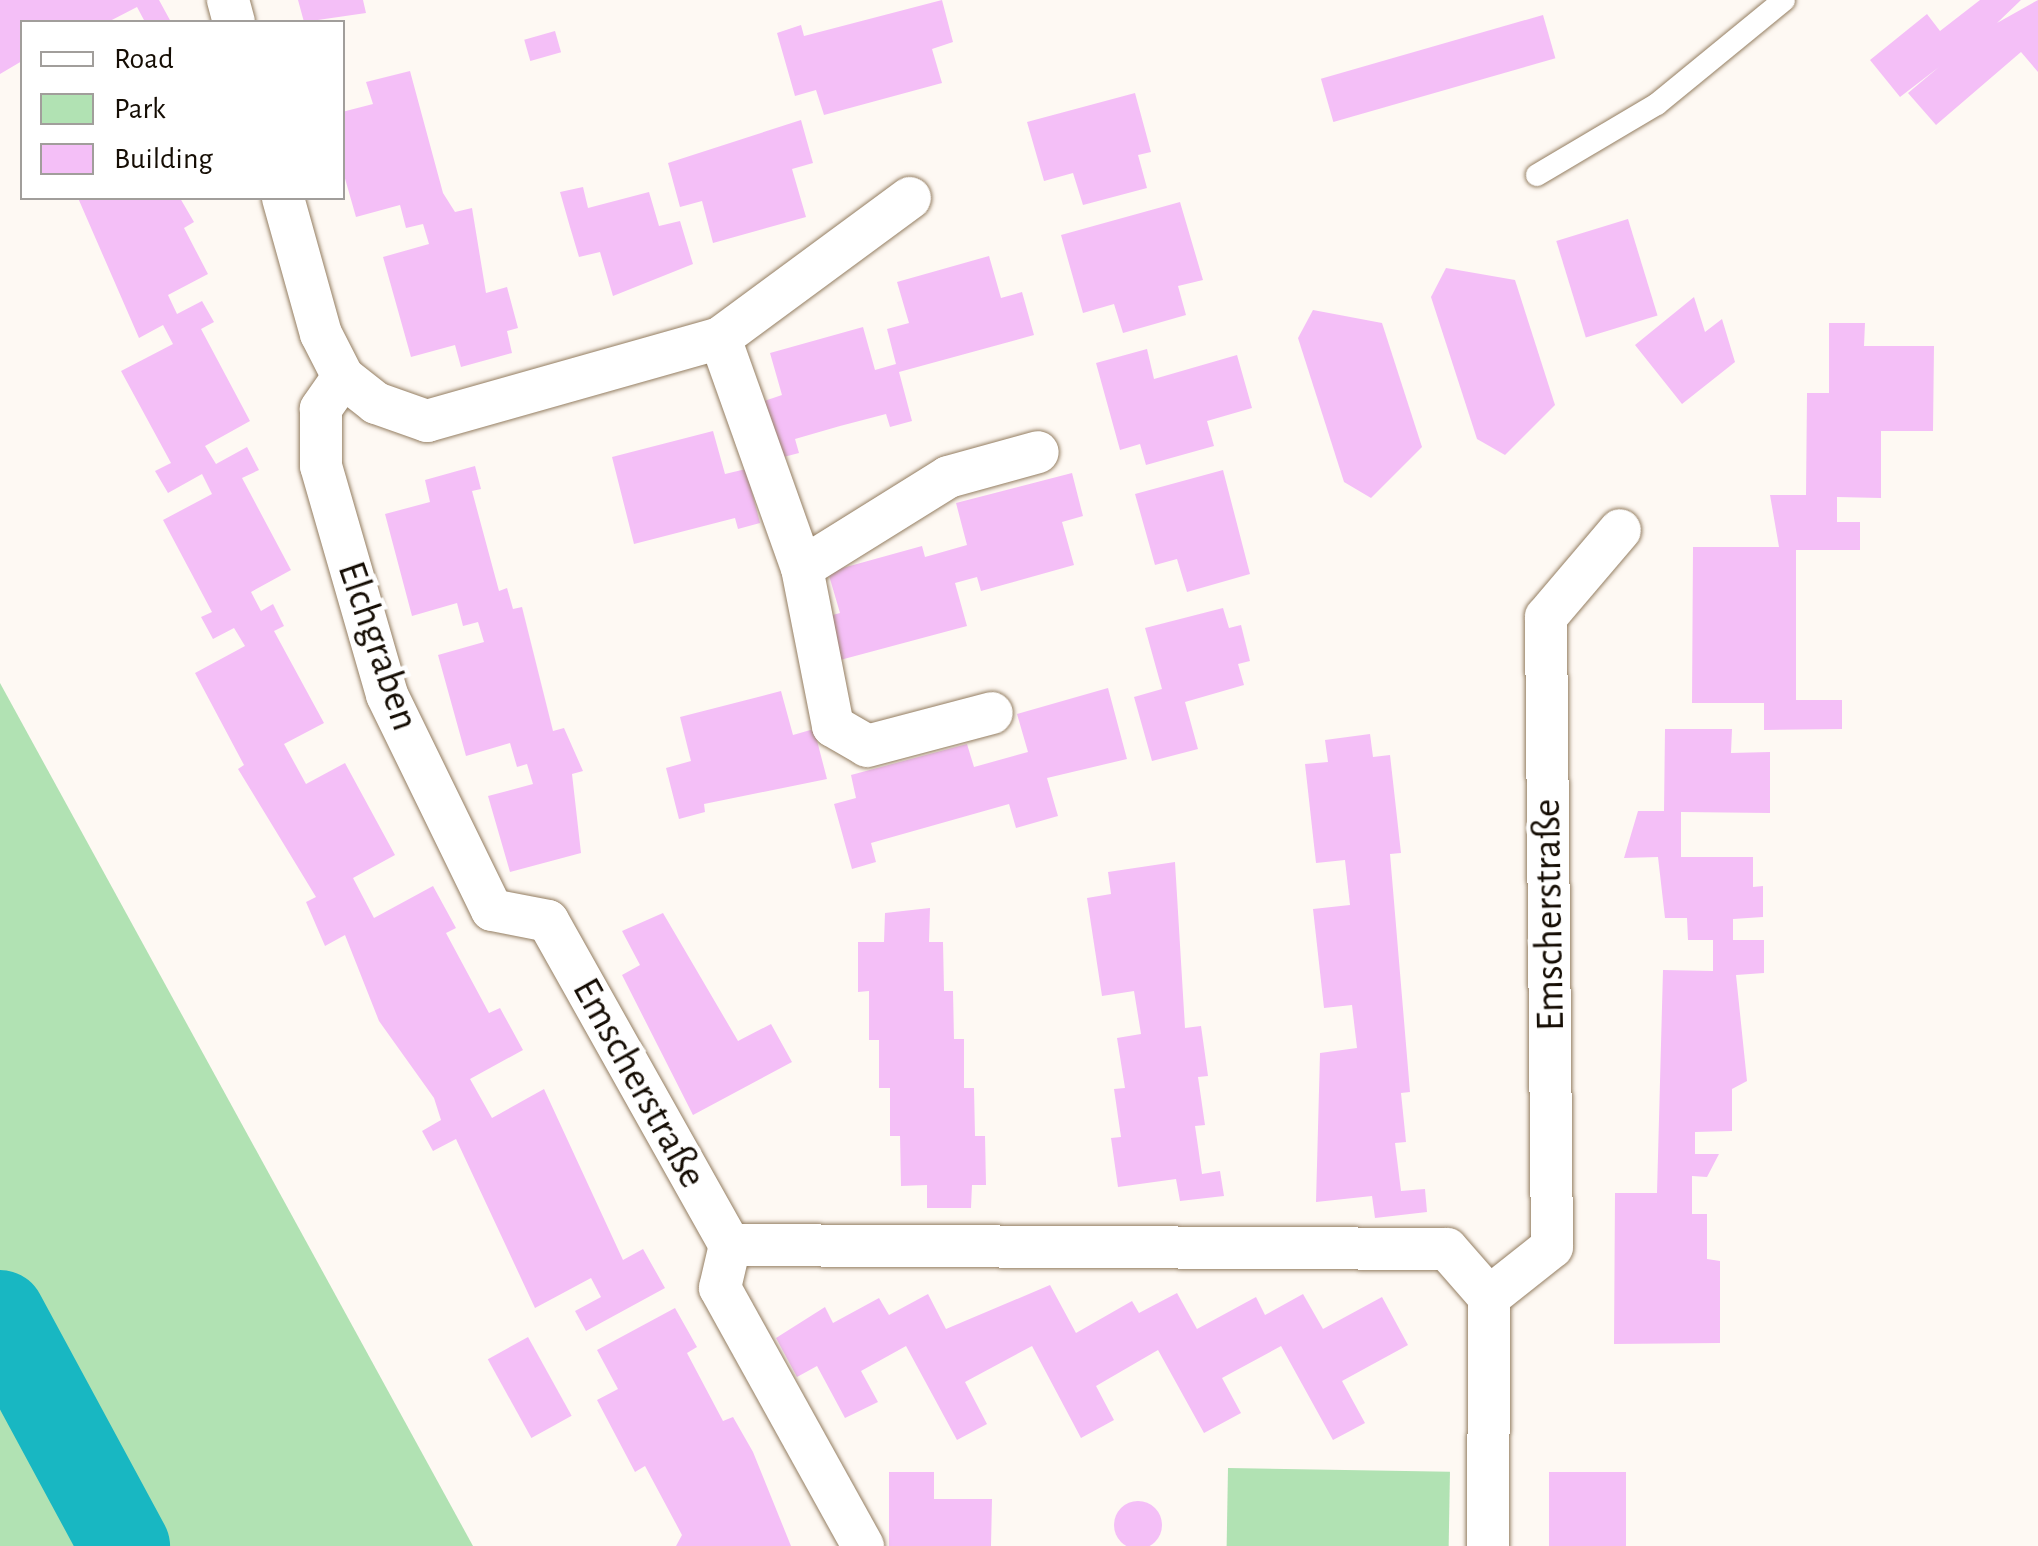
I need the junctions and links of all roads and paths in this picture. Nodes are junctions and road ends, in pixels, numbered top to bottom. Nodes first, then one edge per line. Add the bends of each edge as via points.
1 (1784, 0) edge
2 (1538, 175) dead end
3 (910, 198) dead end
4 (284, 200) edge
5 (720, 338) junction
6 (343, 378) junction
7 (1038, 452) dead end
8 (1620, 530) dead end
9 (802, 568) junction
10 (992, 713) dead end
11 (548, 922) joint
12 (730, 1246) junction
13 (1488, 1298) junction
14 (863, 1546) edge
15 (1488, 1546) edge

1 - 2 lane via 1657,104
3 - 5 street
4 - 6 street via 321,334
5 - 6 street via 428,421 376,403
5 - 9 street
6 - 11 street, Elchgraben via 320,410 321,466 387,695 492,910
7 - 9 street via 948,478
8 - 13 street, Emscherstraße via 1546,617 1552,1247
9 - 10 street via 833,726 867,746
11 - 12 street, Emscherstraße
12 - 13 street via 1447,1249
12 - 14 street via 720,1288
13 - 15 street

